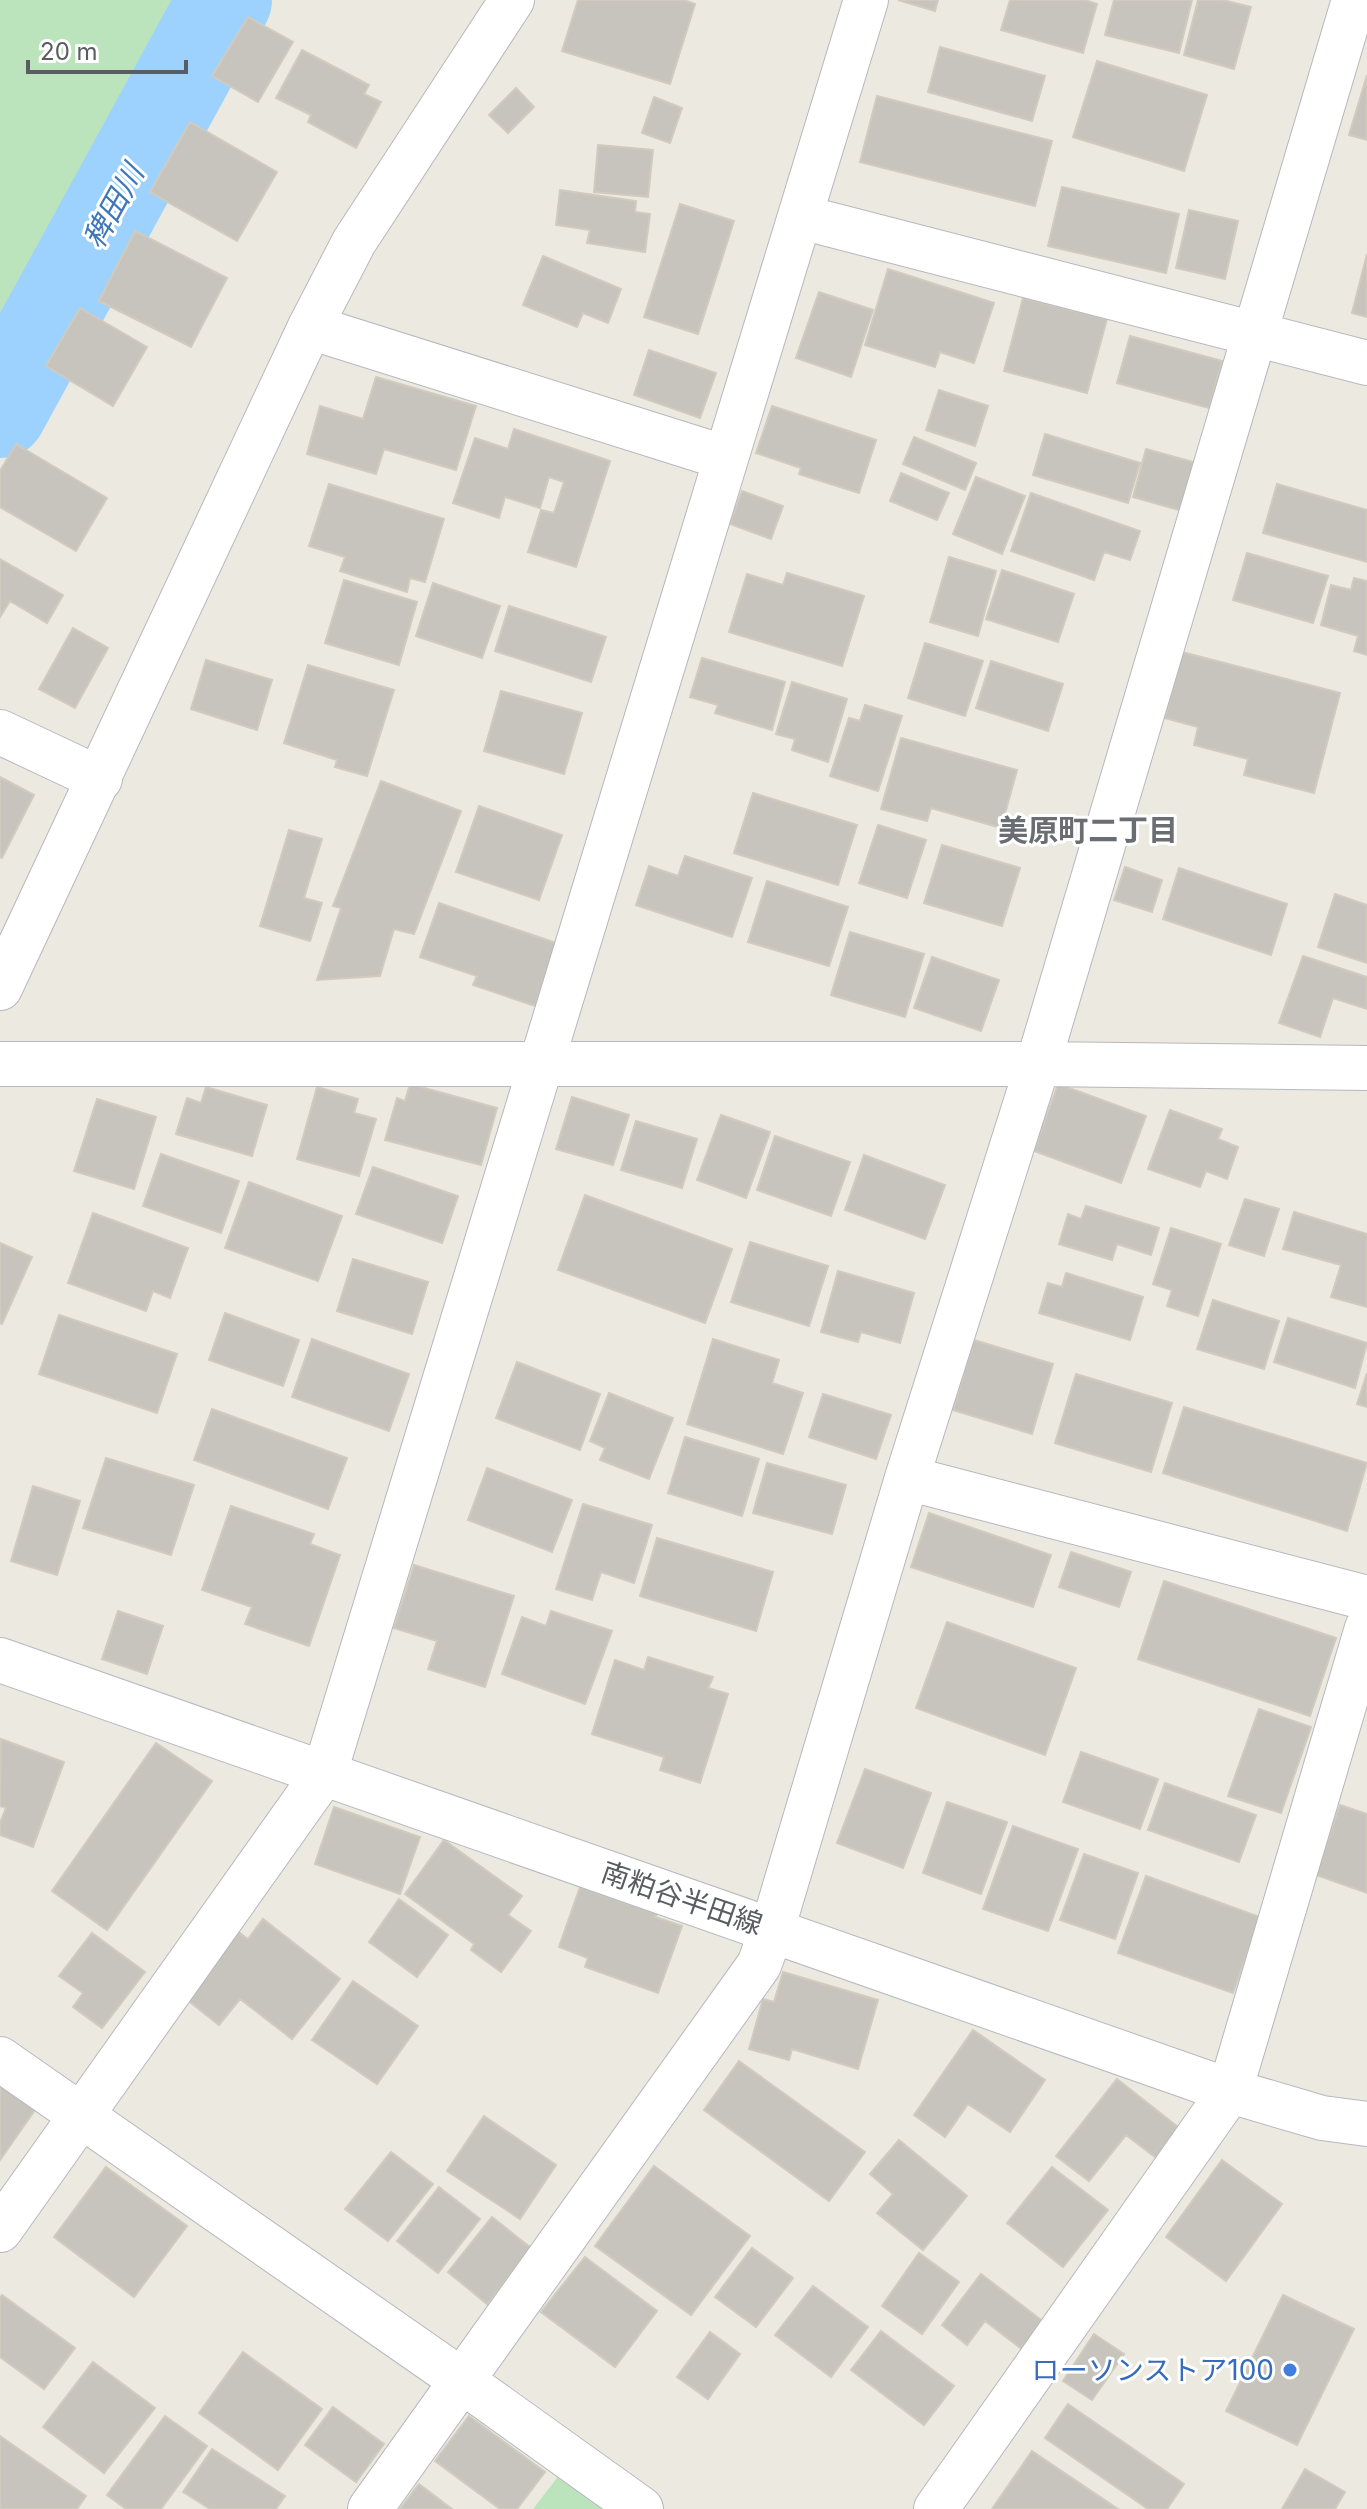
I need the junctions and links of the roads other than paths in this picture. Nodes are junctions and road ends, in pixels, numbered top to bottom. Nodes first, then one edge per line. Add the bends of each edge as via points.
1 (512, 0) edge
2 (866, 0) edge
3 (1354, 0) edge
4 (801, 217) junction
5 (310, 327) junction
6 (1256, 334) junction
7 (1367, 363) edge
8 (726, 458) junction
9 (0, 732) edge
10 (100, 779) junction
11 (0, 988) edge
12 (0, 1064) edge
13 (1038, 1064) junction
14 (540, 1066) junction
15 (1367, 1068) edge
16 (907, 1478) junction
17 (1367, 1598) edge
18 (1367, 1628) edge
19 (0, 1660) edge
20 (325, 1772) junction
21 (772, 1930) junction
22 (0, 2059) edge
23 (1230, 2091) junction
24 (82, 2117) junction
25 (1367, 2124) edge
26 (0, 2230) edge
27 (461, 2380) junction
28 (370, 2509) edge
29 (641, 2509) edge
30 (936, 2509) edge

1 - 5 street via 354,242
2 - 4 street
3 - 6 street
4 - 6 street
4 - 8 street
5 - 8 street
5 - 10 street
6 - 7 street
6 - 13 street
8 - 14 street
9 - 10 street
10 - 11 street
12 - 14 street
13 - 14 street
13 - 15 street
13 - 16 street
14 - 20 street
16 - 17 street
16 - 21 street
18 - 23 street
19 - 20 street, 南粕谷半田線
20 - 21 street, 南粕谷半田線
20 - 24 street
21 - 23 street, 南粕谷半田線
21 - 27 street via 759,1965
22 - 24 street
23 - 25 street, 南粕谷半田線 via 1322,2118
23 - 30 street
24 - 26 street
24 - 27 street
27 - 28 street
27 - 29 street

